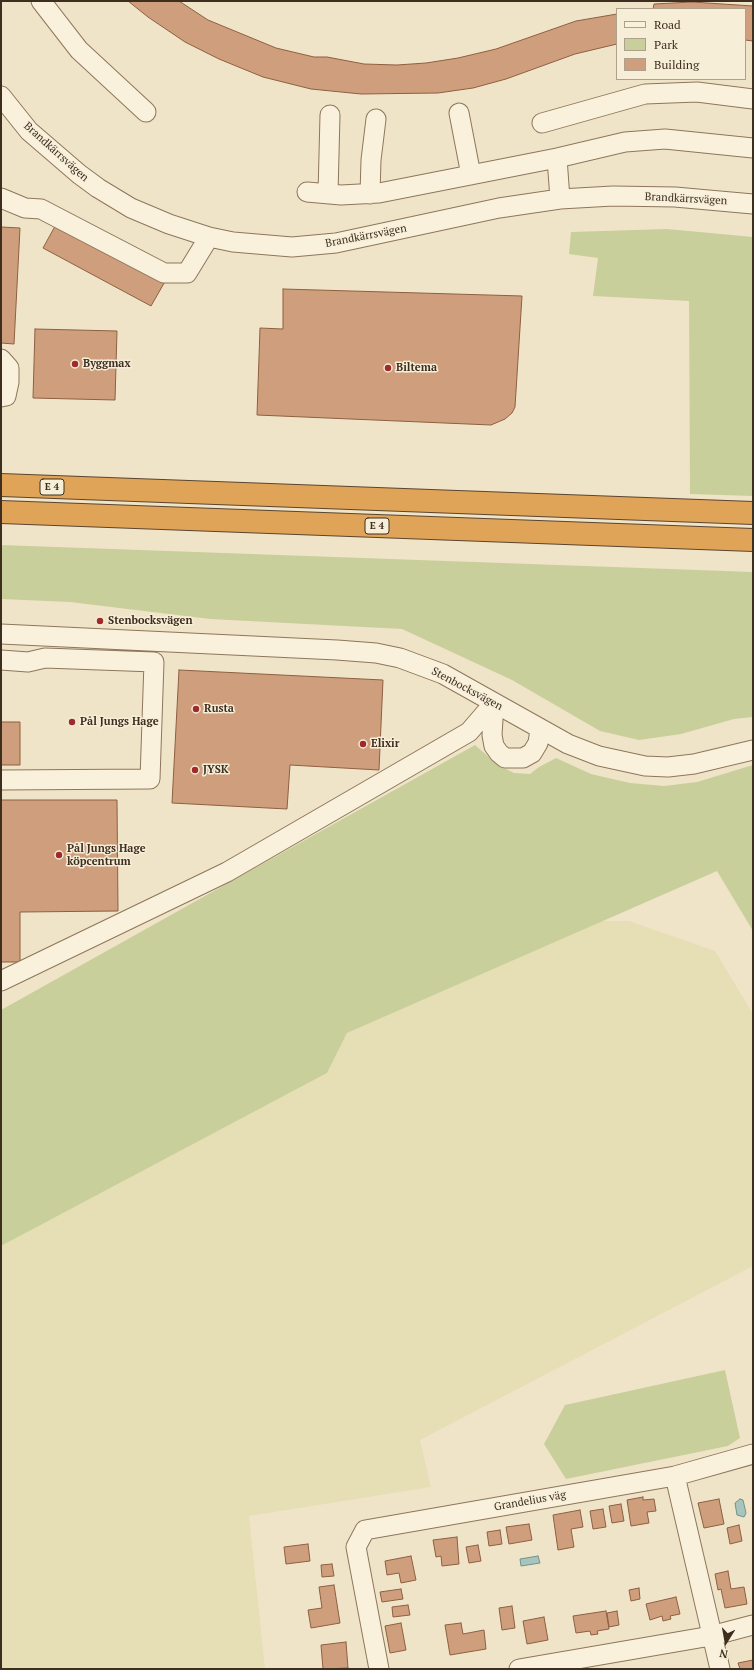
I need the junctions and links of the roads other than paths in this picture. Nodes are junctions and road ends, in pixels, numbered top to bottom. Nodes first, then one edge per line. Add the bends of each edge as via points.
1 (41, 1) edge
2 (685, 86) edge
3 (753, 99) edge
4 (3, 103) edge
5 (146, 112) dead end
6 (459, 113) dead end
7 (330, 115) dead end
8 (376, 119) dead end
9 (542, 124) dead end
10 (753, 148) edge
11 (557, 158) junction
12 (471, 175) junction
13 (307, 192) dead end
14 (328, 194) junction
15 (370, 194) junction
16 (1, 198) edge
17 (560, 198) junction
18 (753, 204) edge
19 (209, 237) junction
20 (1, 359) edge
21 (1, 397) edge
22 (1, 485) edge
23 (1, 512) edge
24 (753, 513) edge
25 (753, 540) edge
26 (6, 634) edge
27 (6, 660) edge
28 (494, 703) junction
29 (540, 729) junction
30 (753, 750) edge
31 (1, 780) edge
32 (1, 981) edge
33 (753, 1454) edge
34 (675, 1476) junction
35 (753, 1625) edge
36 (711, 1636) junction
37 (379, 1669) edge
38 (519, 1669) edge
39 (720, 1669) edge

1 - 5 street via 79,50
2 - 3 street via 697,92
2 - 9 street via 645,94
4 - 19 street, Brandkärrsvägen via 78,174 98,188 131,208 162,222
6 - 12 street
7 - 14 street
8 - 15 street
10 - 11 street via 665,139 625,142
11 - 12 street
11 - 17 street
12 - 15 street
13 - 14 street
14 - 15 street
16 - 19 street via 25,208 41,209 164,273 187,274
17 - 18 street, Brandkärrsvägen via 675,197
17 - 19 street, Brandkärrsvägen via 499,208 336,243 292,247 233,242
20 - 21 street via 9,368 9,382 6,396
22 - 24 highway, E 4
23 - 25 highway, E 4
26 - 27 street
26 - 28 street, Stenbocksvägen via 376,653 429,668
27 - 31 street via 28,662 45,658 154,662 150,779
28 - 29 street, Stenbocksvägen
28 - 29 street via 494,746 505,758 523,758 532,753 538,743
28 - 32 street via 469,732 227,872
29 - 30 street, Stenbocksvägen via 599,756 645,766 694,764
33 - 34 street
34 - 36 street
34 - 37 street, Grandelius väg via 365,1530 356,1547
35 - 36 street
36 - 38 street
36 - 39 street

